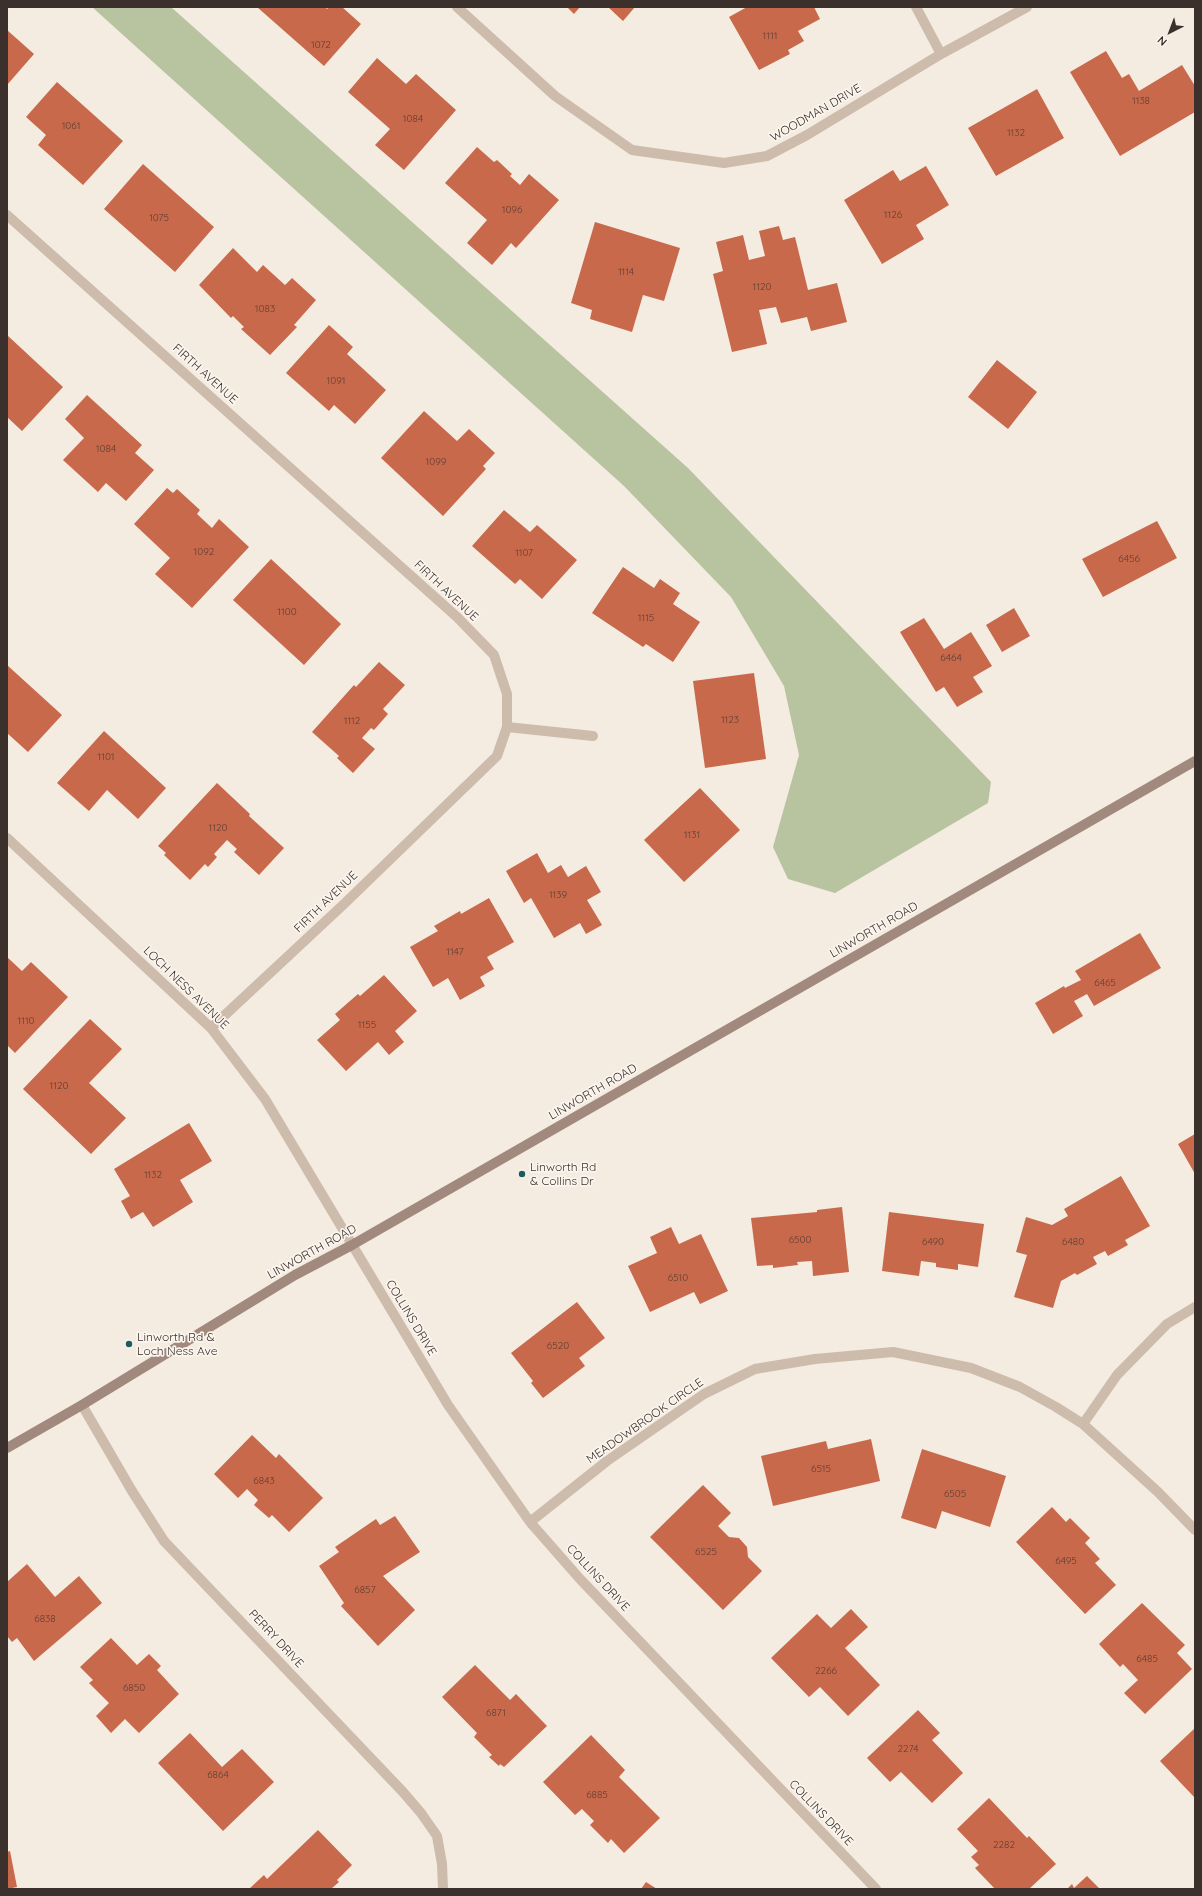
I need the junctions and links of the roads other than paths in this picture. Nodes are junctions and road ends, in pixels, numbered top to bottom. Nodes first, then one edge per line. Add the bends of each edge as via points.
1 (457, 7) edge
2 (916, 7) edge
3 (1027, 7) edge
4 (941, 54) junction
5 (7, 215) edge
6 (507, 727) junction
7 (592, 736) dead end
8 (1195, 761) edge
9 (7, 838) edge
10 (211, 1028) junction
11 (352, 1245) junction
12 (1195, 1307) edge
13 (82, 1405) junction
14 (1083, 1424) junction
15 (7, 1448) edge
16 (530, 1522) junction
17 (1195, 1530) edge
18 (443, 1889) edge
19 (876, 1889) edge

1 - 4 street, WOODMAN DRIVE via 555,96 632,150 724,163 767,156 806,136
2 - 4 street
3 - 4 street, WOODMAN DRIVE
5 - 6 street, FIRTH AVENUE via 457,617 494,655 507,694
6 - 7 street
6 - 10 street, FIRTH AVENUE via 497,756
8 - 11 main road, LINWORTH ROAD
9 - 10 street, LOCH NESS AVENUE
10 - 11 street, LOCH NESS AVENUE via 265,1099
11 - 13 main road, LINWORTH ROAD via 295,1276
11 - 16 street, COLLINS DRIVE via 448,1405
12 - 14 street via 1167,1324 1117,1375
13 - 15 main road, LINWORTH ROAD
13 - 18 street, PERRY DRIVE via 164,1541 421,1813 437,1836
14 - 16 street, MEADOWBROOK CIRCLE via 1020,1387 971,1368 893,1352 800,1361 755,1369 704,1394 607,1461
14 - 17 street, MEADOWBROOK CIRCLE via 1158,1492
16 - 19 street, COLLINS DRIVE via 580,1579

